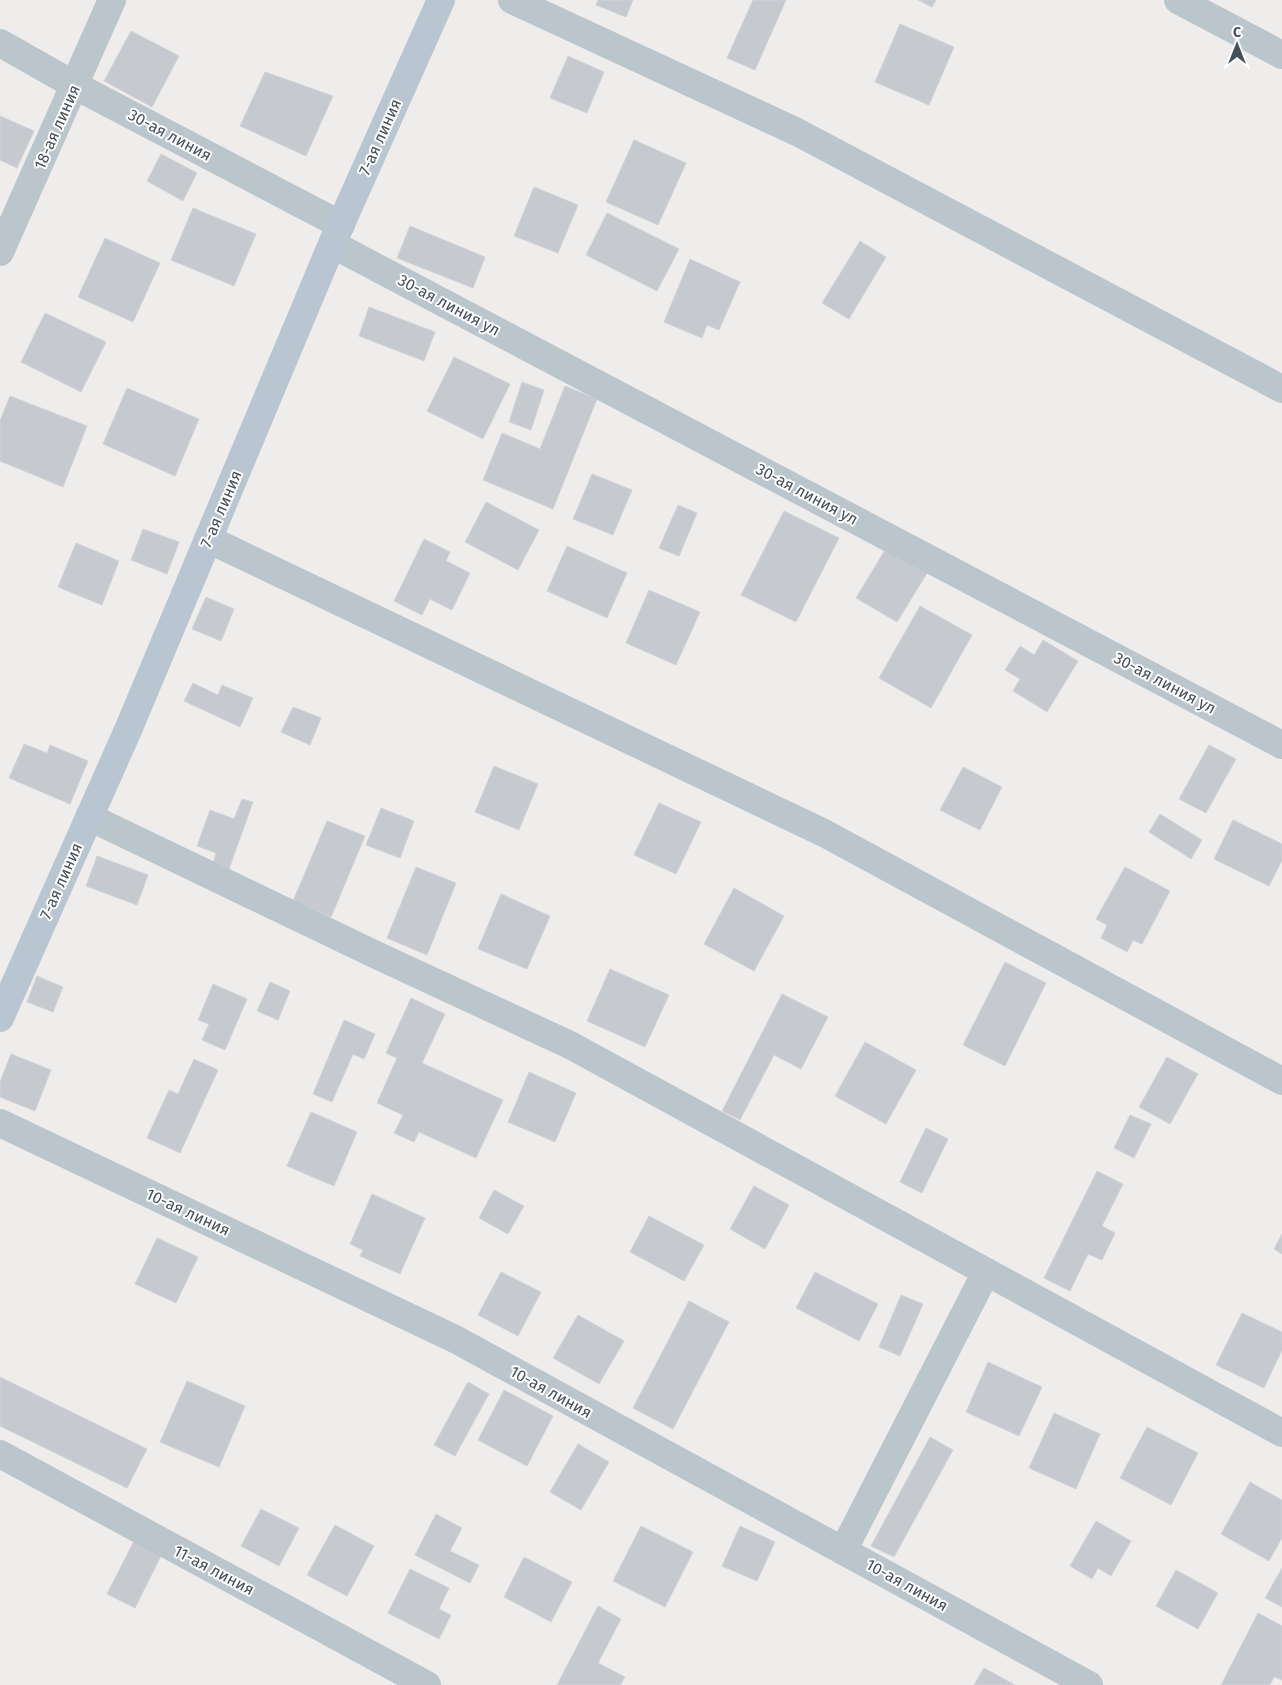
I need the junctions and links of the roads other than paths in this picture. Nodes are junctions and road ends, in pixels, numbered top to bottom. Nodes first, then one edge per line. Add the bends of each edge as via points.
1 (112, 0) edge
2 (441, 0) edge
3 (512, 0) edge
4 (1178, 0) edge
5 (0, 43) edge
6 (1282, 55) edge
7 (76, 86) junction
8 (337, 234) junction
9 (0, 252) edge
10 (1282, 390) edge
11 (208, 539) junction
12 (1282, 745) edge
13 (89, 817) junction
14 (0, 1018) edge
15 (1282, 1081) edge
16 (0, 1123) edge
17 (986, 1272) junction
18 (1282, 1433) edge
19 (0, 1454) edge
20 (843, 1551) junction
21 (427, 1685) edge
22 (1090, 1685) edge

1 - 7 street, 18-ая линия
2 - 8 street, 7-ая линия
3 - 10 street via 797,132
4 - 6 street
5 - 7 street, 30-ая линия
7 - 8 street, 30-ая линия
7 - 9 street, 18-ая линия
8 - 11 street, 7-ая линия
8 - 12 street, 30-ая линия ул
11 - 13 street, 7-ая линия
11 - 15 street via 824,833
13 - 14 street, 7-ая линия
13 - 17 street via 372,954 570,1045
16 - 20 street, 10-ая линия via 455,1339
17 - 18 street
17 - 20 street
19 - 21 street, 11-ая линия
20 - 22 street, 10-ая линия

